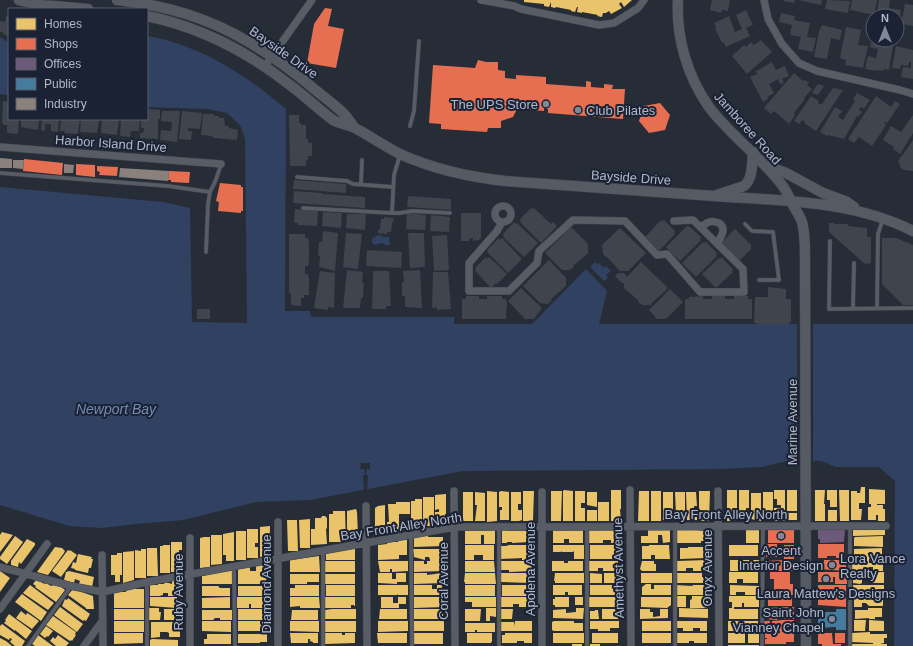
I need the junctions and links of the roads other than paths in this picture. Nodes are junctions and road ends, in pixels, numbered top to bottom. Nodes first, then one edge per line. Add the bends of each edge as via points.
1 (19, 0) edge
2 (117, 0) edge
3 (312, 0) edge
4 (481, 0) edge
5 (644, 0) edge
6 (678, 0) edge
7 (764, 0) edge
8 (512, 3) edge
9 (77, 8) edge
10 (148, 16) edge
11 (419, 41) dead end
12 (272, 57) junction
13 (265, 66) junction
14 (913, 94) edge
15 (410, 126) dead end
16 (354, 128) junction
17 (0, 147) edge
18 (752, 152) junction
19 (400, 154) junction
20 (362, 160) dead end
21 (221, 164) joint
22 (766, 166) junction
23 (0, 173) edge
24 (297, 177) dead end
25 (361, 184) junction
26 (393, 187) junction
27 (210, 192) junction
28 (712, 196) junction
29 (791, 202) junction
30 (303, 208) dead end
31 (863, 212) junction
32 (392, 213) junction
33 (450, 213) dead end
34 (883, 218) junction
35 (674, 221) dead end
36 (502, 222) dead end
37 (745, 224) dead end
38 (700, 227) junction
39 (913, 231) edge
40 (830, 241) dead end
41 (717, 244) junction
42 (206, 252) dead end
43 (854, 262) dead end
44 (759, 280) dead end
45 (852, 308) junction
46 (877, 308) junction
47 (913, 308) edge
48 (630, 490) dead end
49 (454, 491) dead end
50 (718, 491) dead end
51 (542, 492) dead end
52 (366, 506) dead end
53 (278, 522) dead end
54 (630, 526) junction
55 (675, 526) junction
56 (719, 526) junction
57 (763, 526) junction
58 (805, 526) junction
59 (850, 526) junction
60 (886, 526) dead end
61 (455, 527) junction
62 (499, 527) junction
63 (542, 527) junction
64 (587, 527) junction
65 (412, 535) junction
66 (190, 538) dead end
67 (366, 543) junction
68 (47, 544) dead end
69 (323, 551) junction
70 (102, 555) dead end
71 (277, 559) junction
72 (0, 567) edge
73 (234, 567) junction
74 (25, 574) junction
75 (190, 575) junction
76 (147, 582) junction
77 (71, 586) junction
78 (103, 592) junction
79 (0, 609) edge
80 (103, 620) junction
81 (28, 646) edge
82 (84, 646) edge
83 (103, 646) edge
84 (147, 646) edge
85 (190, 646) edge
86 (235, 646) edge
87 (278, 646) edge
88 (323, 646) edge
89 (367, 646) edge
90 (412, 646) edge
91 (455, 646) edge
92 (500, 646) edge
93 (542, 646) edge
94 (587, 646) edge
95 (631, 646) edge
96 (675, 646) edge
97 (718, 646) edge
98 (762, 646) edge
99 (806, 646) edge
100 (850, 646) edge

1 - 9 main road
2 - 12 main road, Bayside Drive via 156,6 200,18 236,35
3 - 12 street
4 - 8 street
5 - 8 street via 638,8 614,23 599,24 521,9
6 - 18 main road, Jamboree Road via 681,39 691,75 699,92 722,122
7 - 14 street via 768,20 782,44 799,63 817,71
10 - 13 main road, Bayside Drive via 214,37
11 - 15 lane via 414,111
12 - 13 street
12 - 16 main road, Bayside Drive via 342,112
13 - 16 main road, Bayside Drive via 334,120
16 - 19 main road, Bayside Drive
17 - 21 street, Harbor Island Drive
18 - 22 main road, Jamboree Road
18 - 28 main road via 747,184
19 - 26 lane
19 - 28 main road, Bayside Drive via 454,173 480,178
20 - 25 lane
21 - 27 lane
22 - 29 main road, Jamboree Road via 783,186
22 - 31 main road via 786,173
23 - 27 lane via 168,186
24 - 25 lane
25 - 26 lane
26 - 32 lane
27 - 42 lane
28 - 29 main road, Bayside Drive
29 - 31 main road, Bayside Drive
29 - 58 main road, Marine Avenue via 801,222 805,256
30 - 32 lane
31 - 34 main road, Bayside Drive
32 - 33 lane
34 - 39 main road, Bayside Drive
34 - 46 lane via 878,234
35 - 38 street via 693,220
36 - 41 street via 497,231 468,262 468,291 509,291 537,262 539,251 573,220 591,219 625,221 657,255 667,254 700,292 744,292 743,269
37 - 44 lane via 752,230 773,232 779,280
38 - 41 street
38 - 41 street via 708,222 721,224 722,236
40 - 45 lane via 829,309
43 - 45 lane
45 - 46 lane
46 - 47 lane
48 - 54 street, Amethyst Avenue
49 - 61 street, Coral Avenue
50 - 56 street, Onyx Avenue
51 - 63 street, Apolena Avenue
52 - 67 street
53 - 71 street, Diamond Avenue
54 - 55 street, Bay Front Alley North
54 - 64 street, Bay Front Alley North
54 - 95 street, Amethyst Avenue
55 - 56 street, Bay Front Alley North
55 - 96 lane
56 - 57 street, Bay Front Alley North
56 - 97 street, Onyx Avenue
57 - 58 street, Bay Front Alley North
57 - 98 lane
58 - 59 street, Bay Front Alley North
58 - 99 main road, Marine Avenue
59 - 60 street, Bay Front Alley North
59 - 100 lane
61 - 62 street, Bay Front Alley North
61 - 65 street, Bay Front Alley North
61 - 91 street, Coral Avenue
62 - 63 street, Bay Front Alley North
62 - 92 lane
63 - 64 street, Bay Front Alley North
63 - 93 street, Apolena Avenue
64 - 94 lane
65 - 67 street, Bay Front Alley North
65 - 90 lane
66 - 75 street, Ruby Avenue
67 - 69 street, Bay Front Alley North
67 - 89 street
68 - 74 street
69 - 71 street, Bay Front Alley North
69 - 88 lane
70 - 78 street
71 - 73 street, Bay Front Alley North
71 - 87 street, Diamond Avenue
72 - 74 street, Bay Front Alley North
73 - 75 street, Bay Front Alley North
73 - 86 lane
74 - 77 street, Bay Front Alley North
74 - 79 street
75 - 76 street, Bay Front Alley North
75 - 85 street, Ruby Avenue
76 - 78 street, Bay Front Alley North
76 - 84 lane
77 - 78 street, Bay Front Alley North
77 - 81 lane
78 - 80 street
80 - 82 street
80 - 83 street

